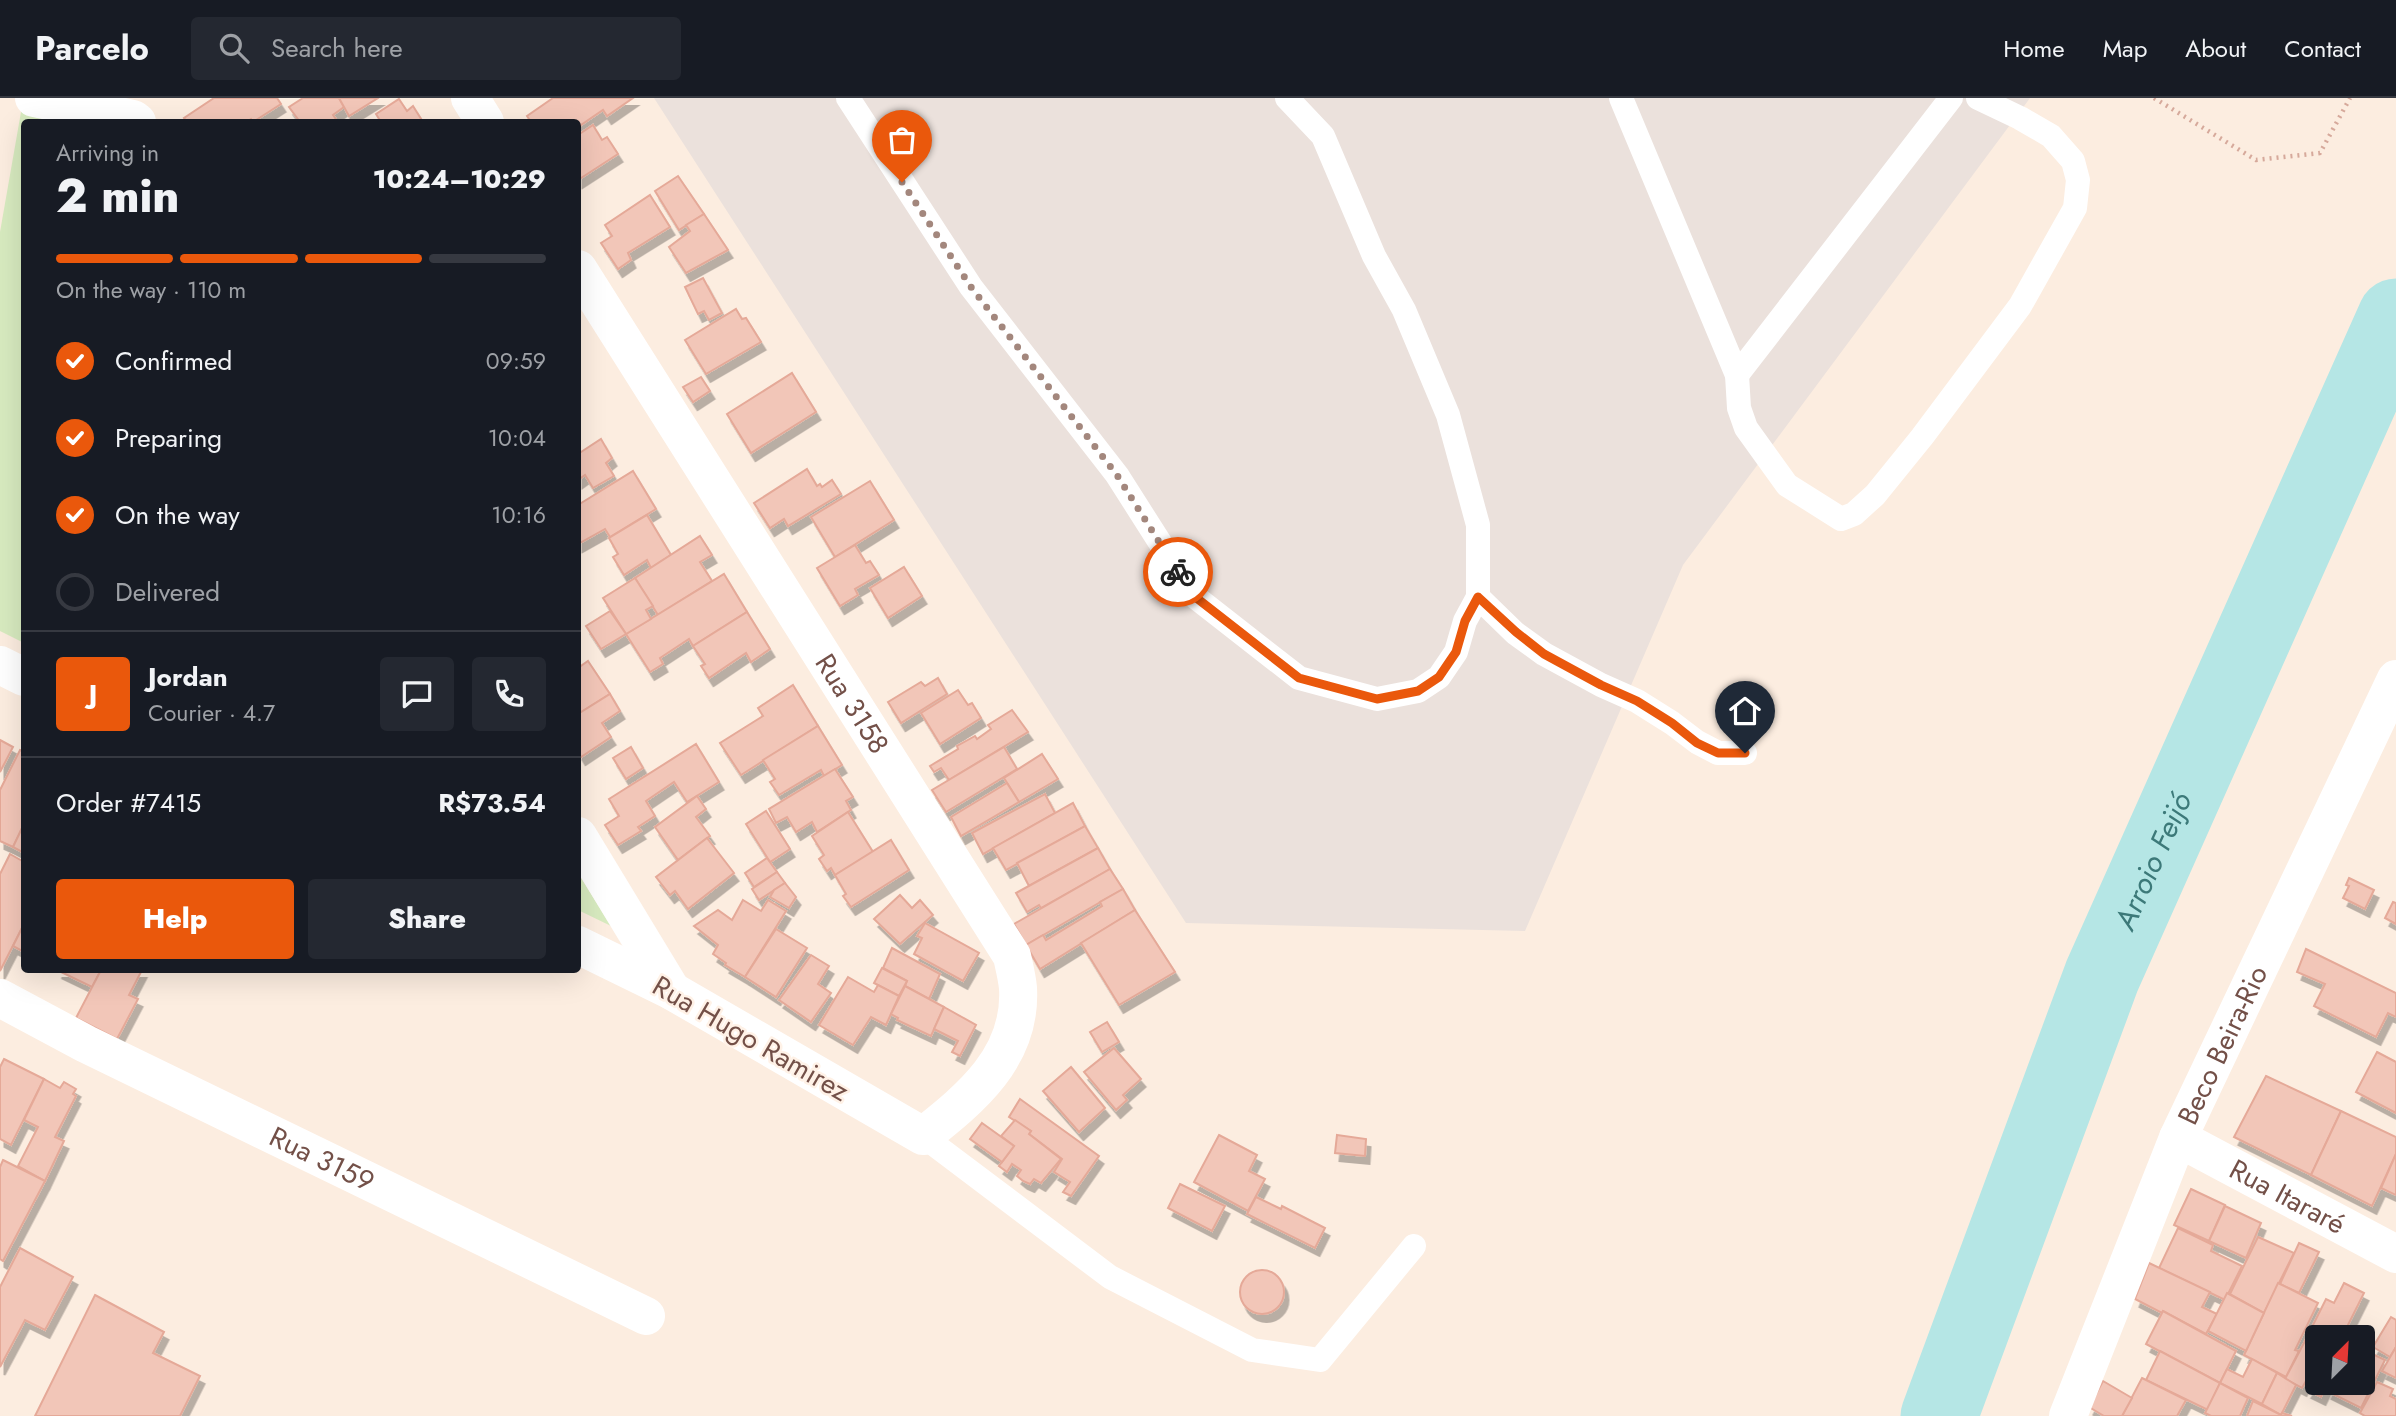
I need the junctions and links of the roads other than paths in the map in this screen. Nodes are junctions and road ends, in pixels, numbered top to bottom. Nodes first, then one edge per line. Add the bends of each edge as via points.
1 (34, 98) edge
2 (470, 98) edge
3 (848, 98) edge
4 (1287, 98) edge
5 (1621, 98) edge
6 (1951, 98) edge
7 (1978, 98) edge
8 (133, 119) edge
9 (483, 119) edge
10 (581, 274) edge
11 (1737, 375) junction
12 (1478, 597) junction
13 (0, 665) edge
14 (21, 676) edge
15 (2396, 680) edge
16 (1745, 753) dead end
17 (581, 841) edge
18 (581, 946) edge
19 (673, 991) junction
20 (0, 998) edge
21 (923, 1136) junction
22 (2178, 1138) junction
23 (1414, 1246) dead end
24 (2396, 1254) edge
25 (646, 1316) dead end
26 (2068, 1416) edge

1 - 8 street
2 - 9 street
3 - 12 lane via 971,287 1117,475 1194,596 1245,638 1299,678 1377,699 1418,691 1439,677 1456,652
4 - 12 lane via 1323,136 1448,415 1478,525
5 - 11 lane
6 - 11 lane
7 - 11 lane via 2051,136 2073,161 2078,180 2075,208 2020,306 1875,495 1841,519 1787,485 1746,428 1739,408
10 - 21 street, Rua 3158 via 1012,956 1018,989 1013,1035 990,1076
12 - 16 lane via 1544,654 1637,701 1697,743 1718,753
13 - 14 street
15 - 22 street, Beco Beira-Rio
17 - 19 street
18 - 19 street, Rua Hugo Ramirez
19 - 21 street, Rua Hugo Ramirez
20 - 25 street, Rua 3159 via 98,1051
21 - 23 lane via 1110,1276 1252,1350 1320,1360
22 - 24 street, Rua Itararé
22 - 26 street, Beco Beira-Rio

